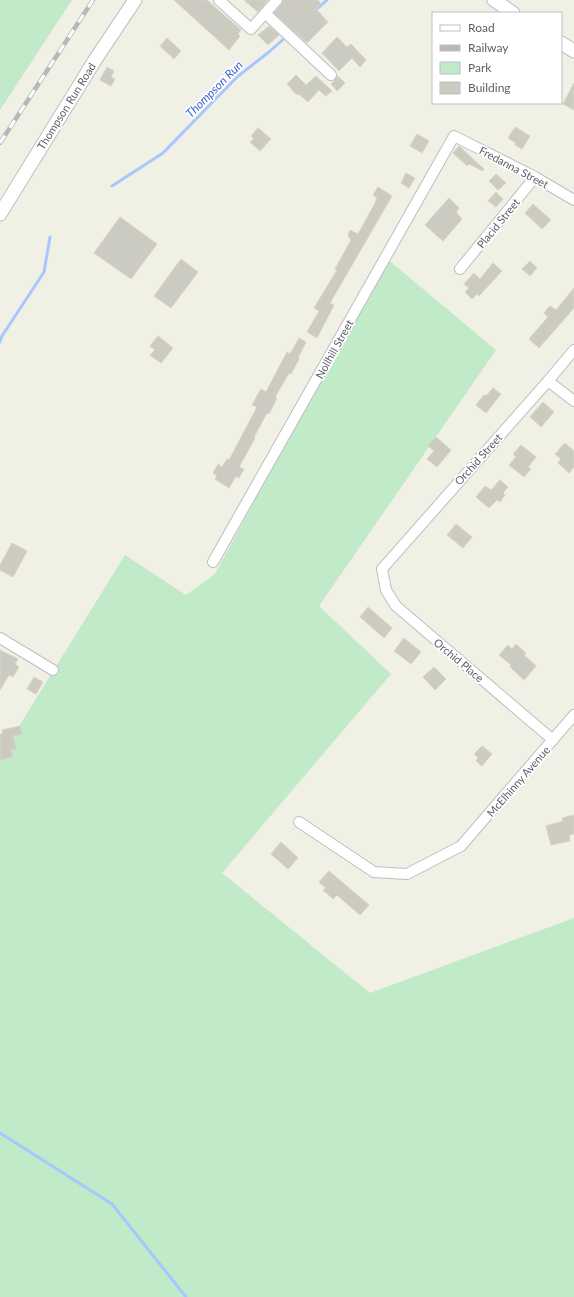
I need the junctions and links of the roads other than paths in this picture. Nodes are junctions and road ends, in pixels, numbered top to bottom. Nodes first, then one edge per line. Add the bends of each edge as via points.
1 (135, 0) edge
2 (219, 0) edge
3 (277, 0) edge
4 (494, 0) edge
5 (512, 12) edge
6 (266, 14) junction
7 (562, 44) edge
8 (574, 51) edge
9 (331, 75) dead end
10 (454, 136) joint
11 (535, 177) junction
12 (574, 200) edge
13 (0, 214) edge
14 (460, 269) dead end
15 (574, 350) edge
16 (548, 381) junction
17 (574, 401) edge
18 (213, 562) dead end
19 (382, 569) joint
20 (0, 638) edge
21 (53, 670) dead end
22 (574, 715) edge
23 (554, 740) junction
24 (299, 822) dead end

1 - 13 street, Thompson Run Road
2 - 6 street via 251,29
3 - 6 street
4 - 5 street
6 - 9 street
7 - 8 street
10 - 11 street, Fredanna Street
10 - 18 street, Nollhill Street
11 - 12 street, Fredanna Street
11 - 14 street, Placid Street
15 - 16 street, Orchid Street
16 - 17 street
16 - 19 street, Orchid Street
19 - 23 street, Orchid Place via 386,590 396,606
20 - 21 street
22 - 23 street, McElhinny Avenue
23 - 24 street, McElhinny Avenue via 461,846 407,874 374,872

